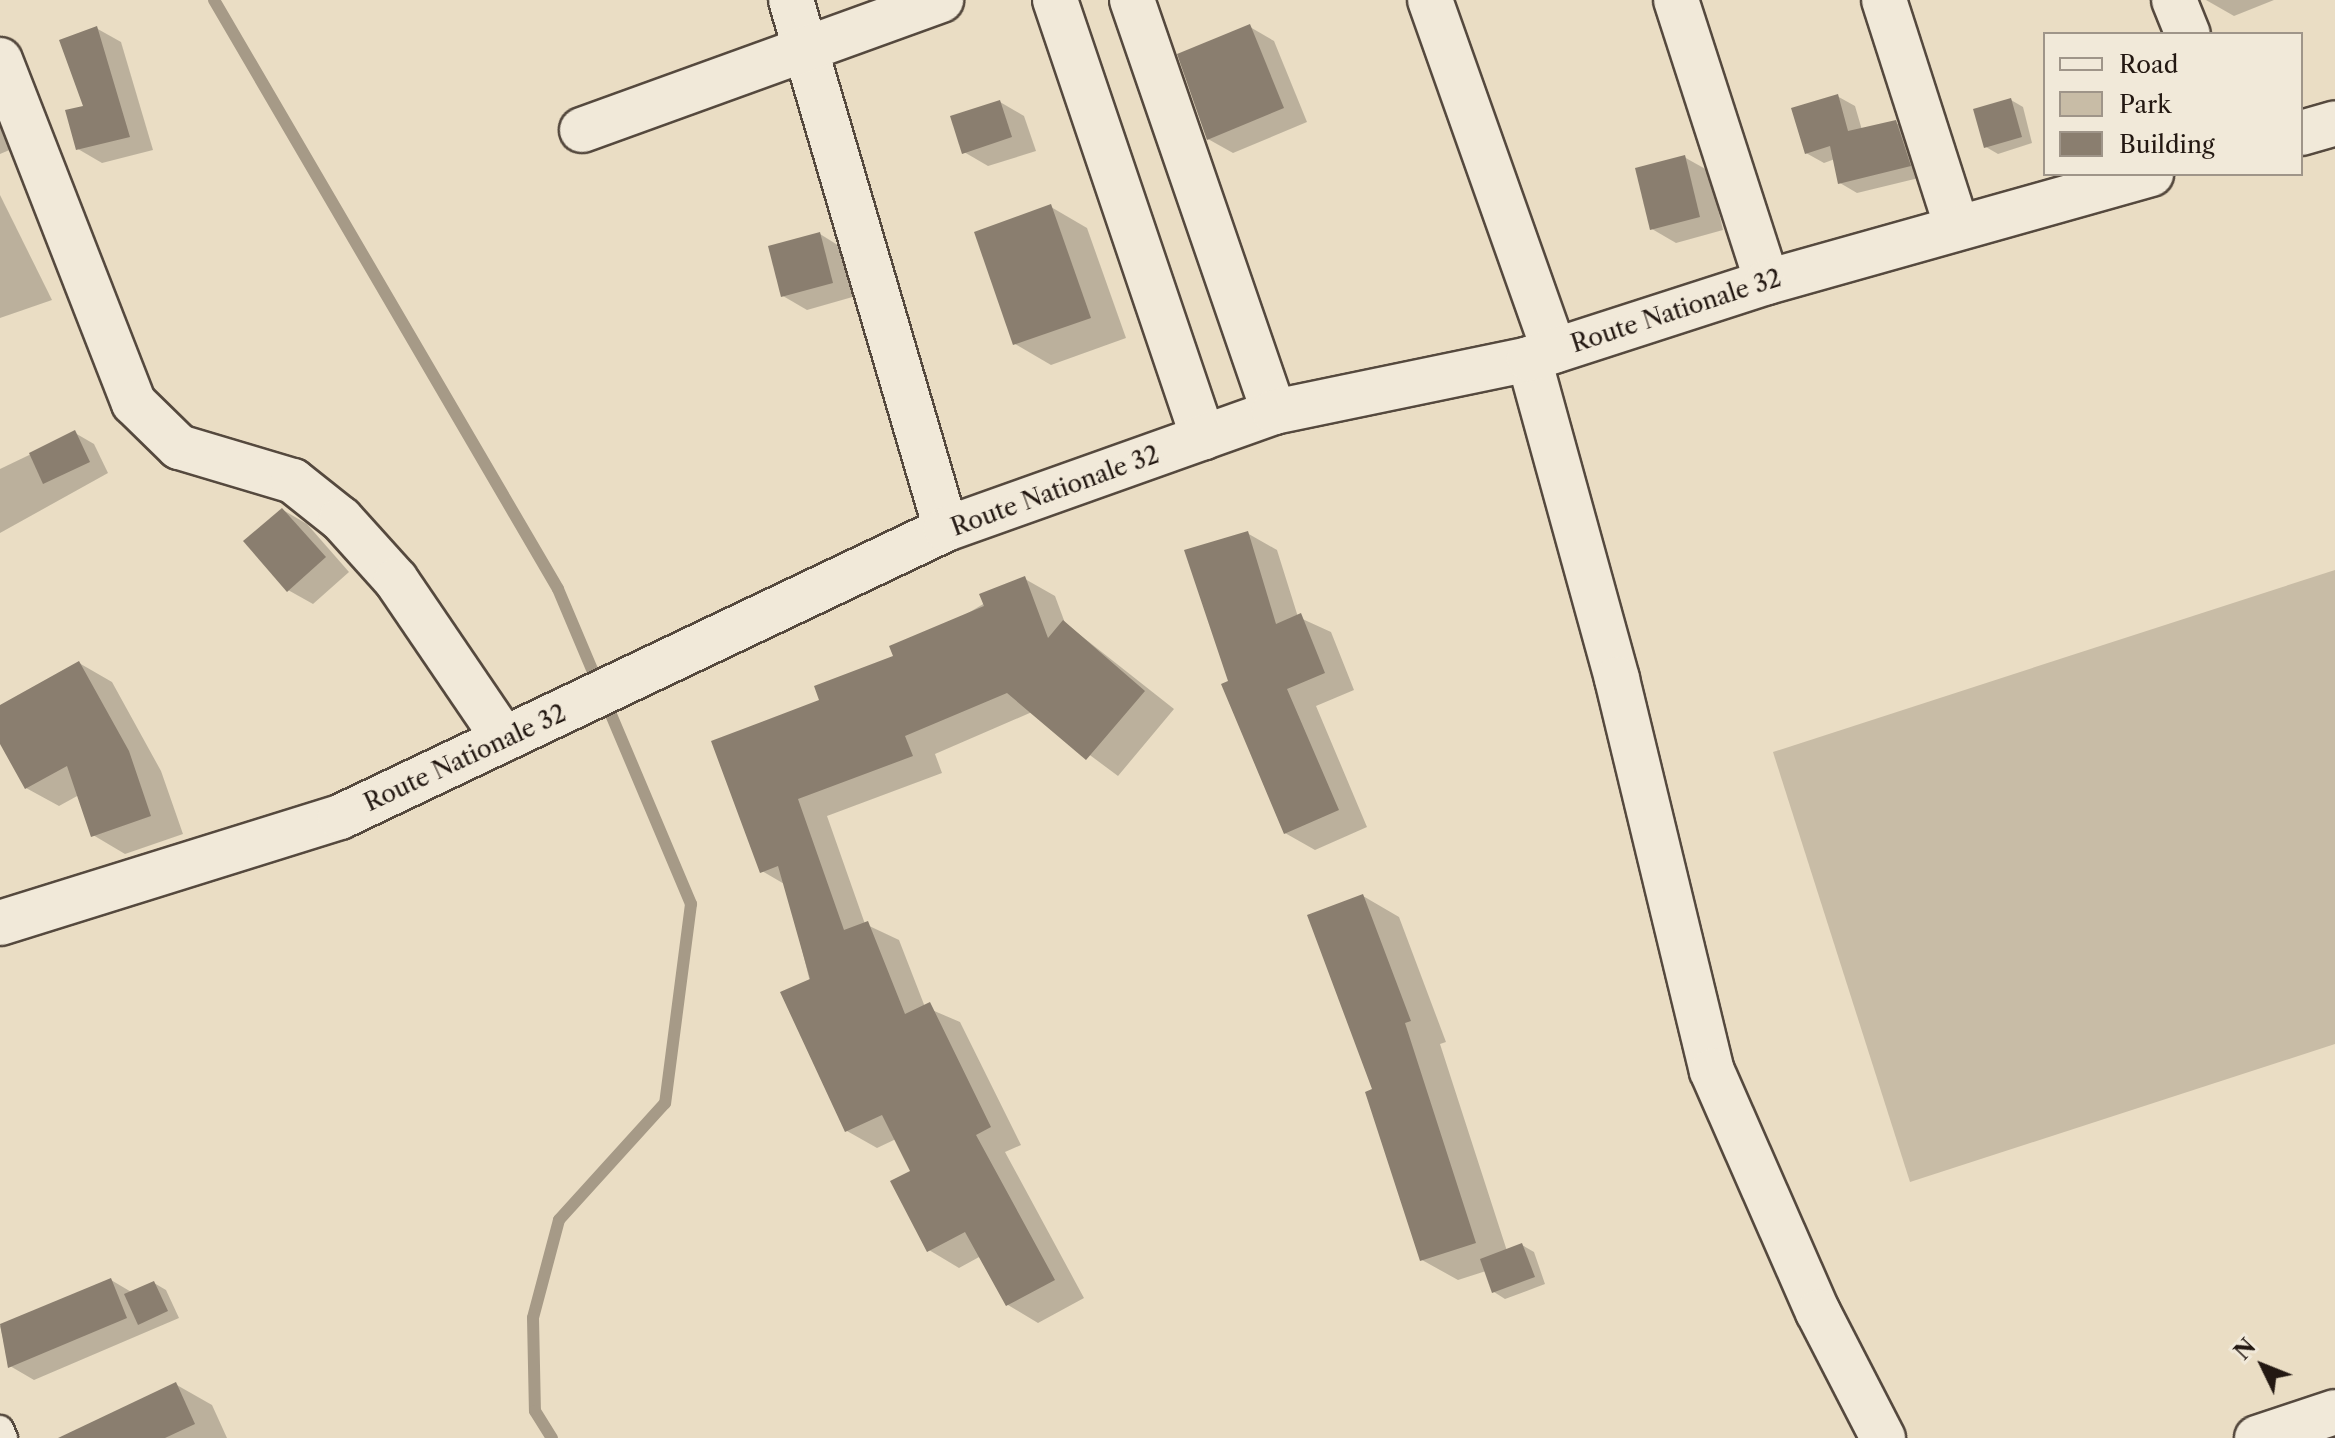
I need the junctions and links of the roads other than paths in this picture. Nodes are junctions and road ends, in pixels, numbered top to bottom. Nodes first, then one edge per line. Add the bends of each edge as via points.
1 (791, 0) edge
2 (941, 0) edge
3 (1055, 0) edge
4 (1132, 0) edge
5 (1430, 0) edge
6 (1676, 0) edge
7 (1884, 0) edge
8 (2174, 0) edge
9 (2187, 32) edge
10 (808, 48) junction
11 (0, 60) edge
12 (2335, 123) edge
13 (582, 130) dead end
14 (2303, 132) edge
15 (2144, 176) edge
16 (1957, 227) junction
17 (1767, 282) junction
18 (1541, 355) junction
19 (1274, 412) junction
20 (1203, 438) junction
21 (946, 529) junction
22 (504, 739) junction
23 (0, 923) edge
24 (2335, 1412) edge
25 (0, 1429) edge
26 (4, 1438) edge
27 (1883, 1438) edge
28 (2257, 1438) edge

1 - 10 street
2 - 10 street
3 - 20 street
4 - 19 street
5 - 18 street
6 - 17 street
7 - 16 street
8 - 9 street
10 - 13 street
10 - 21 street
11 - 22 street via 134,403 179,447 293,481 341,519 396,580
12 - 14 street
15 - 16 street, Route Nationale 32
16 - 17 street, Route Nationale 32
17 - 18 street, Route Nationale 32
18 - 19 street, Route Nationale 32
18 - 27 street via 1712,1071 1818,1312
19 - 20 street, Route Nationale 32
20 - 21 street, Route Nationale 32
21 - 22 street, Route Nationale 32 via 679,661
22 - 23 street, Route Nationale 32 via 340,817
24 - 28 street
25 - 26 lane

